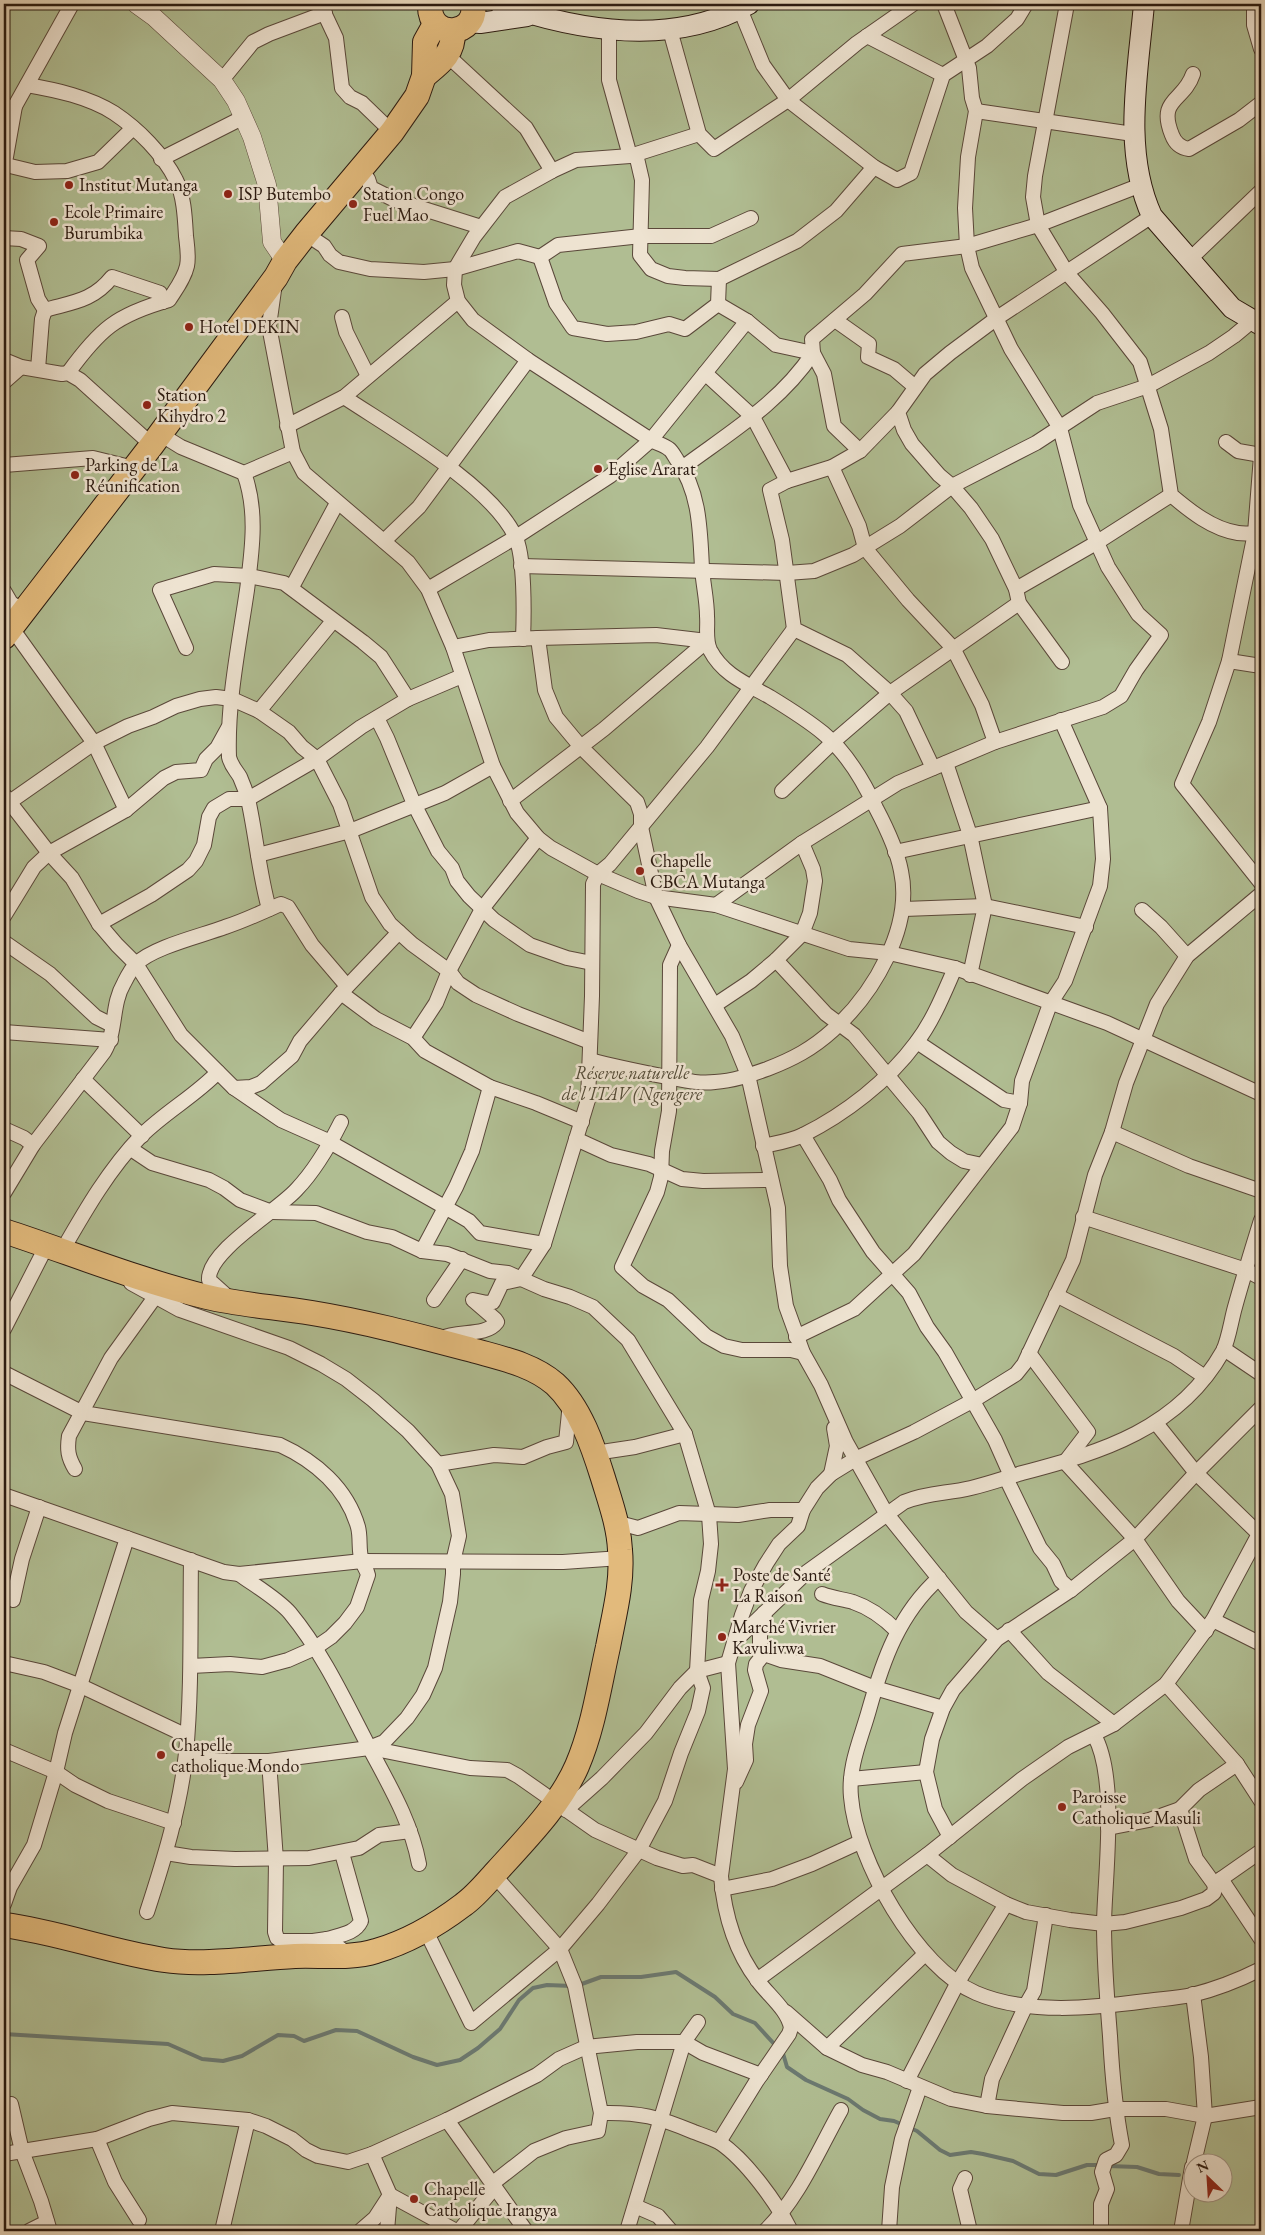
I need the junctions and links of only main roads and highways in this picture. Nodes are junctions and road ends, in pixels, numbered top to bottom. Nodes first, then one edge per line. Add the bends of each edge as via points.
1 (500, 4) edge
2 (1144, 4) edge
3 (745, 6) edge
4 (534, 16) junction
5 (452, 17) edge
6 (424, 76) junction
7 (1256, 323) edge
8 (9, 613) edge
9 (4, 1231) edge
10 (4, 1925) edge

1 - 4 main road
2 - 7 main road via 1133,134 1144,200 1152,216 1232,308
3 - 4 main road via 712,20 670,30 609,30
4 - 5 main road via 480,23
5 - 6 highway via 426,42
5 - 6 highway via 453,42 448,56
6 - 8 highway via 417,96 392,132 306,234 156,440
9 - 10 highway via 207,1297 358,1321 530,1369 557,1386 570,1402 595,1453 615,1522 621,1558 617,1606 584,1748 561,1806 466,1904 425,1929 397,1944 351,1956 190,1962 131,1954

